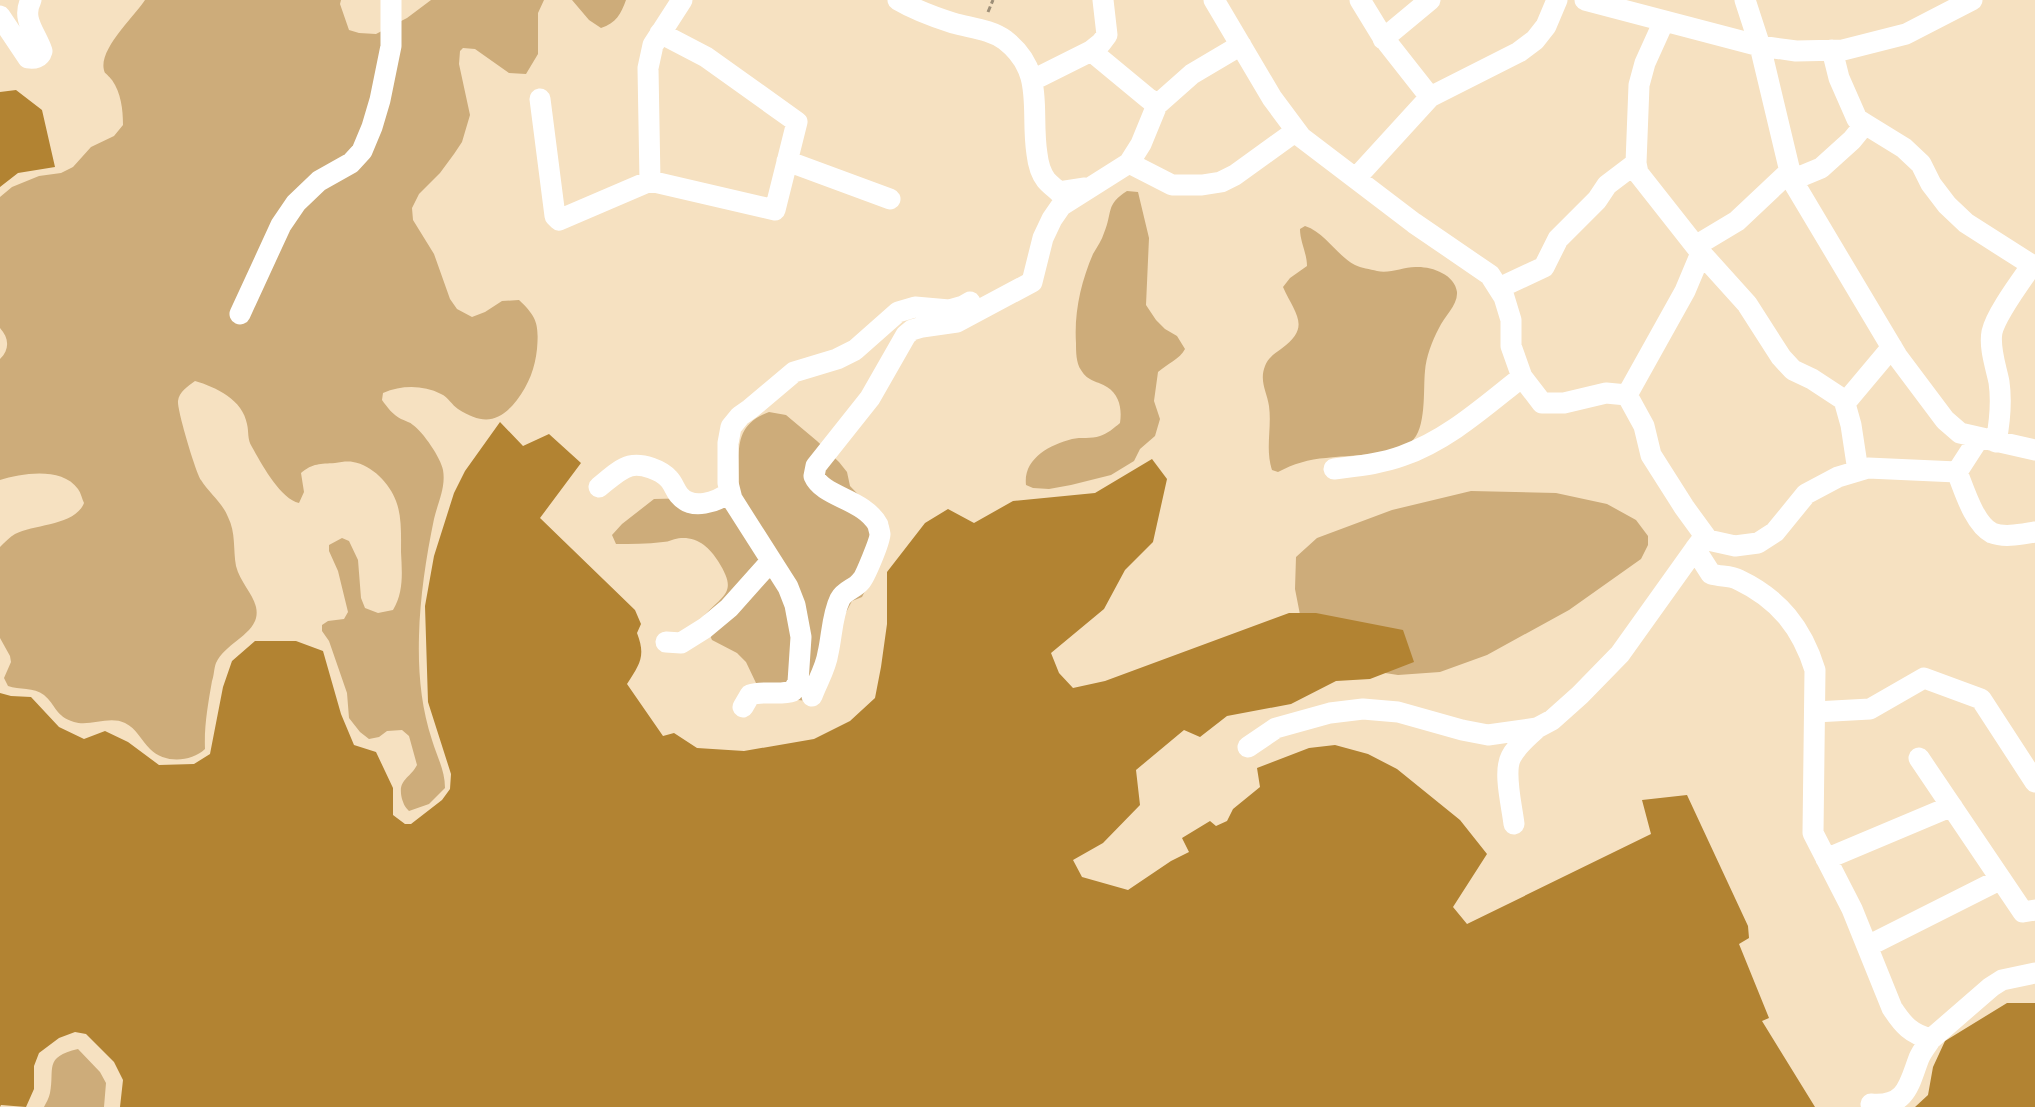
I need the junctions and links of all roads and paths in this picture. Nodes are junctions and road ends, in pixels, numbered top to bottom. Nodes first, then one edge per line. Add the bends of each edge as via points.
1 (31, 0) edge
2 (390, 0) edge
3 (682, 0) edge
4 (898, 0) edge
5 (1103, 0) edge
6 (1214, 0) edge
7 (1360, 0) edge
8 (1430, 0) edge
9 (1557, 0) edge
10 (1585, 0) edge
11 (1745, 0) edge
12 (1972, 0) edge
13 (0, 16) edge
14 (1664, 21) junction
15 (660, 33) junction
16 (1383, 39) junction
17 (1241, 45) junction
18 (1760, 46) junction
19 (1832, 50) junction
20 (1091, 51) junction
21 (1033, 80) junction
22 (1431, 97) junction
23 (540, 99) dead end
24 (1158, 104) junction
25 (1865, 124) junction
26 (1296, 131) junction
27 (787, 161) junction
28 (1129, 163) junction
29 (1636, 163) junction
30 (1790, 176) junction
31 (1356, 178) junction
32 (650, 181) junction
33 (1091, 186) junction
34 (890, 199) dead end
35 (1701, 254) junction
36 (2034, 266) edge
37 (1499, 288) junction
38 (1010, 293) junction
39 (240, 314) dead end
40 (1892, 347) junction
41 (1522, 377) junction
42 (1627, 395) junction
43 (1845, 403) junction
44 (1987, 440) junction
45 (2035, 450) edge
46 (1334, 469) dead end
47 (1858, 471) junction
48 (1957, 472) junction
49 (599, 487) dead end
50 (730, 492) junction
51 (2035, 532) edge
52 (1700, 542) junction
53 (771, 561) junction
54 (666, 642) dead end
55 (812, 696) dead end
56 (743, 707) dead end
57 (1815, 712) junction
58 (1537, 728) junction
59 (1248, 747) dead end
60 (1919, 758) dead end
61 (2035, 782) edge
62 (1952, 806) junction
63 (1514, 824) dead end
64 (1826, 859) junction
65 (2001, 879) junction
66 (2035, 910) edge
67 (1868, 946) junction
68 (2035, 974) edge
69 (1931, 1039) junction
70 (1871, 1104) dead end

1 - 13 street via 27,16 42,51 39,56 28,58
2 - 39 street via 391,46 380,100 362,150 351,163 309,189 296,203 281,225
3 - 15 street
4 - 21 street via 955,24 1003,38 1018,51
5 - 20 street via 1107,35
6 - 17 street
7 - 16 street
8 - 16 street
9 - 22 street via 1535,40
10 - 14 street
11 - 18 street
12 - 19 street via 1906,34
14 - 18 street
14 - 29 street via 1639,85
15 - 27 street via 706,57 797,122
15 - 32 street via 648,68
16 - 22 street
17 - 24 street via 1192,74
17 - 26 street
18 - 19 street
18 - 30 street
19 - 25 street via 1857,119
20 - 21 street
20 - 24 street
21 - 33 street via 1035,141 1045,179 1059,192
22 - 31 street
23 - 32 street via 555,216 559,220
24 - 28 street
25 - 30 street via 1821,168
25 - 36 street via 1904,148 1921,164 1947,205 1966,223
26 - 28 street via 1221,182 1172,185
26 - 31 street
27 - 32 street via 775,210
27 - 34 street
28 - 33 street
29 - 35 street via 1638,173
29 - 37 street via 1607,185 1590,208 1558,238 1544,267
30 - 35 street via 1737,221 1702,242
30 - 40 street
31 - 37 street via 1490,275
33 - 38 street via 1061,206 1043,238 1032,282
35 - 42 street via 1685,291
35 - 43 street via 1747,303 1793,370 1834,392
36 - 44 street via 1992,333 2001,399 2000,420
37 - 41 street via 1511,320 1511,346
38 - 50 street via 984,294 949,310 908,308 888,320 855,350 794,372 731,427
38 - 55 street via 957,322 922,327 906,335 870,398 816,466 814,476 821,486 853,501 879,526 880,534 863,579 840,600 828,655
40 - 43 street
40 - 44 street via 1945,420 1960,433
41 - 42 street via 1542,403 1564,403 1606,393
41 - 46 street via 1434,441 1377,463
42 - 52 street via 1644,426 1651,455 1684,507
43 - 47 street
44 - 45 street
44 - 48 street
47 - 48 street via 1868,468
47 - 52 street via 1806,494 1775,532 1758,543 1735,546
48 - 51 street via 1971,507 1992,533
49 - 50 street via 629,466 638,465 650,467 670,480 681,498 689,502 719,500
50 - 53 street
52 - 57 street via 1711,574 1740,580 1774,603 1801,633 1815,670
52 - 58 street via 1620,654 1552,720
53 - 54 street via 729,608 705,628 681,643
53 - 56 street via 788,587 800,621 798,682 793,691 786,693 750,695
57 - 61 street via 1870,709 1924,678 1981,699
57 - 64 street via 1812,827
58 - 59 street via 1488,735 1398,712 1363,709 1330,713 1276,728
58 - 63 street via 1520,744 1507,769
60 - 62 street
62 - 64 street
62 - 65 street
64 - 67 street
65 - 66 street via 2023,912
65 - 67 street
67 - 69 street via 1900,1021 1909,1031
68 - 69 street via 2002,980
69 - 70 street via 1920,1055 1905,1094 1890,1104

